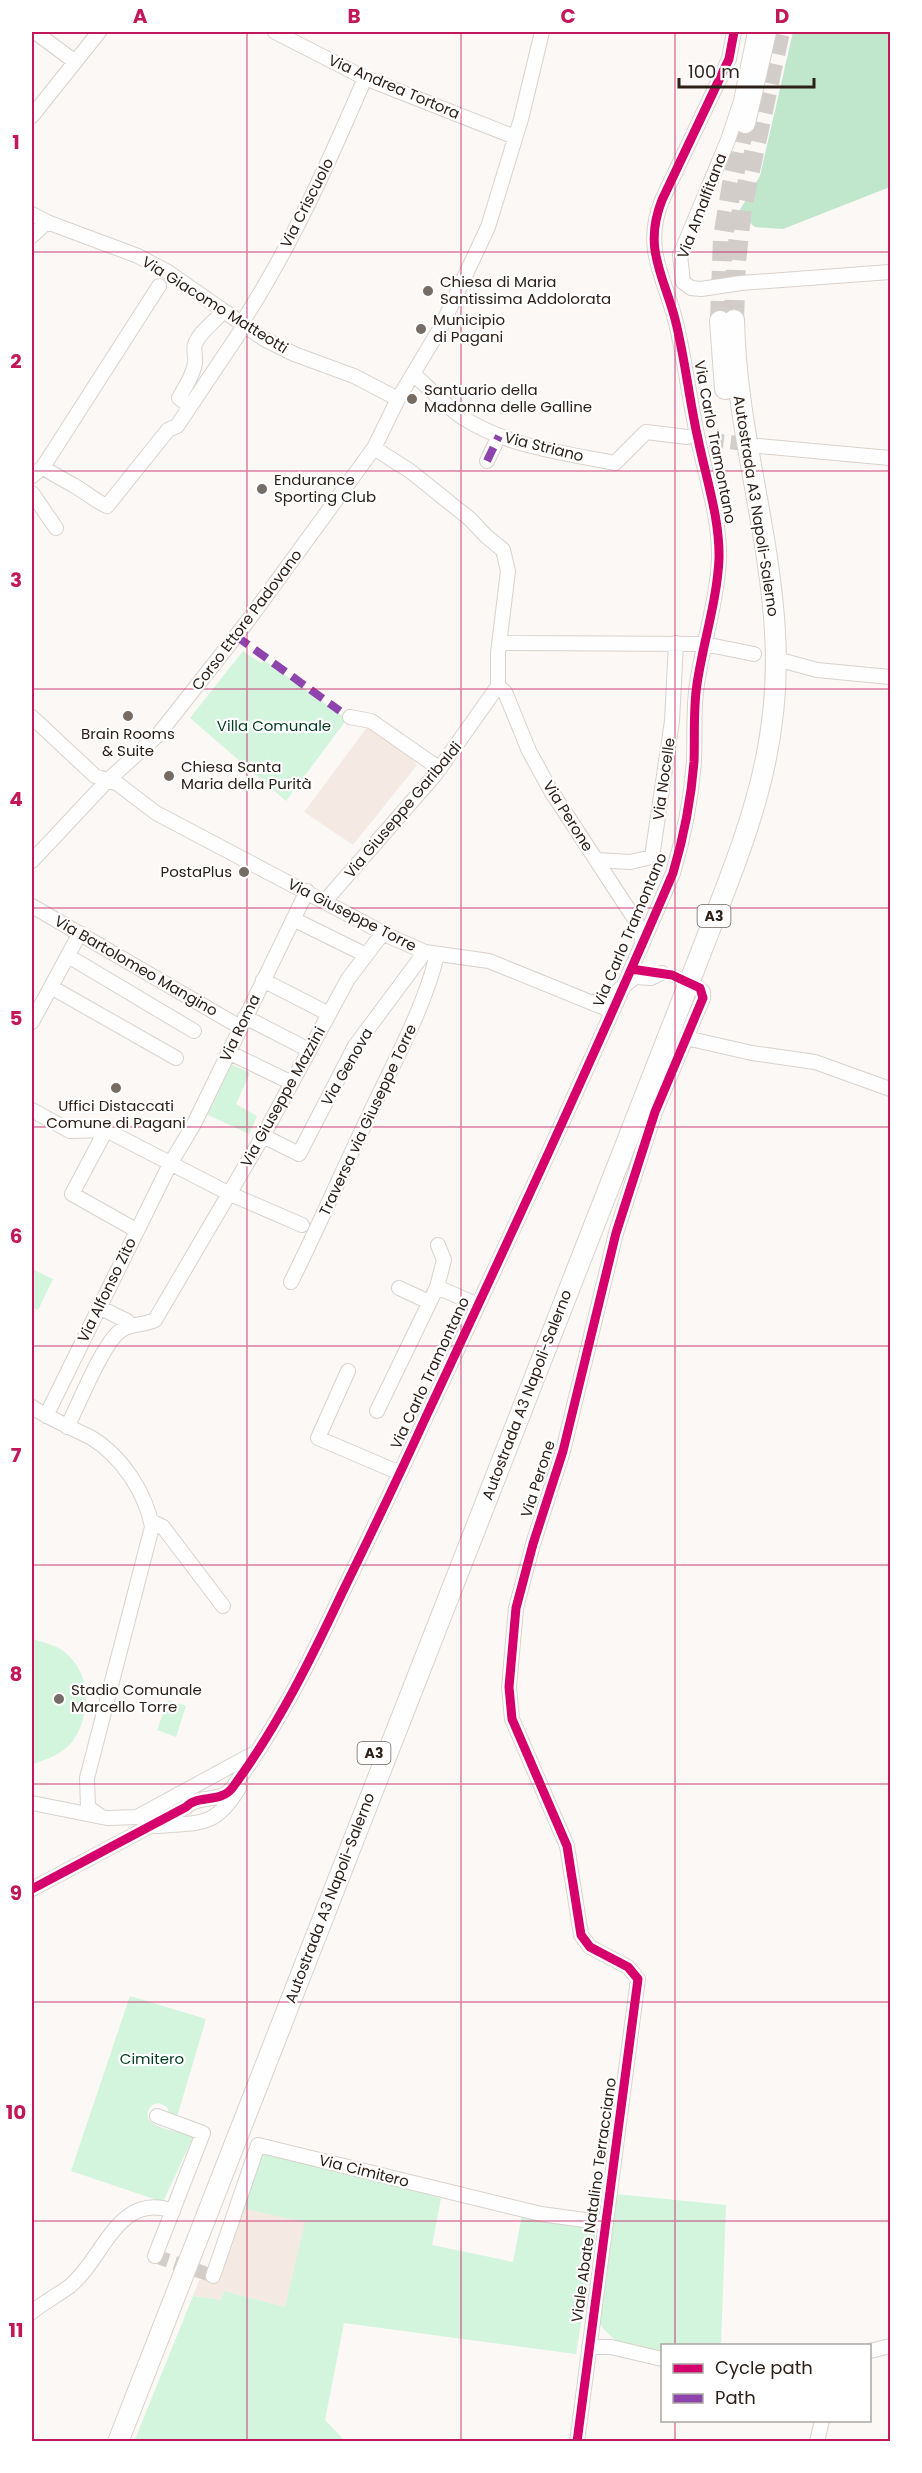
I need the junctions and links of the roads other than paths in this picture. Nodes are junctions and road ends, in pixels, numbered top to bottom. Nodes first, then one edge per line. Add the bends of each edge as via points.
1 (35, 32) edge
2 (99, 32) edge
3 (275, 32) edge
4 (542, 32) edge
5 (734, 32) edge
6 (755, 32) edge
7 (766, 32) edge
8 (74, 61) junction
9 (365, 78) junction
10 (32, 116) edge
11 (745, 123) tunnel mouth
12 (515, 137) junction
13 (32, 214) edge
14 (46, 222) junction
15 (32, 236) edge
16 (891, 272) edge
17 (159, 286) dead end
18 (223, 311) junction
19 (242, 325) junction
20 (413, 374) junction
21 (398, 399) junction
22 (190, 406) junction
23 (499, 436) junction
24 (687, 437) tunnel mouth
25 (759, 446) tunnel mouth
26 (374, 448) junction
27 (891, 459) edge
28 (488, 461) dead end
29 (43, 467) junction
30 (32, 476) edge
31 (32, 493) edge
32 (56, 528) dead end
33 (500, 643) junction
34 (676, 643) junction
35 (704, 644) junction
36 (754, 654) dead end
37 (784, 661) dead end
38 (891, 677) edge
39 (498, 686) junction
40 (32, 717) edge
41 (350, 717) dead end
42 (435, 775) junction
43 (107, 782) junction
44 (596, 860) junction
45 (32, 861) edge
46 (307, 891) junction
47 (326, 901) junction
48 (32, 906) edge
49 (293, 919) junction
50 (81, 933) junction
51 (383, 933) junction
52 (643, 942) junction
53 (431, 953) junction
54 (366, 955) junction
55 (68, 956) junction
56 (634, 963) junction
57 (263, 980) junction
58 (624, 985) junction
59 (695, 985) dead end
60 (51, 987) junction
61 (593, 1003) junction
62 (612, 1011) junction
63 (329, 1014) junction
64 (32, 1022) edge
65 (242, 1022) junction
66 (194, 1031) dead end
67 (603, 1032) junction
68 (686, 1038) junction
69 (309, 1050) junction
70 (228, 1052) junction
71 (176, 1058) dead end
72 (292, 1083) junction
73 (891, 1089) edge
74 (32, 1110) edge
75 (106, 1130) junction
76 (262, 1136) junction
77 (170, 1164) junction
78 (228, 1193) junction
79 (302, 1225) dead end
80 (136, 1230) junction
81 (438, 1245) dead end
82 (291, 1282) dead end
83 (437, 1287) junction
84 (399, 1288) dead end
85 (429, 1302) junction
86 (478, 1305) junction
87 (99, 1307) junction
88 (130, 1325) junction
89 (348, 1371) dead end
90 (32, 1407) edge
91 (377, 1411) dead end
92 (46, 1416) junction
93 (67, 1426) junction
94 (400, 1473) junction
95 (151, 1521) junction
96 (223, 1605) dead end
97 (256, 1752) junction
98 (203, 1782) junction
99 (203, 1801) junction
100 (32, 1803) edge
101 (186, 1807) junction
102 (100, 1816) junction
103 (204, 1821) junction
104 (148, 1827) junction
105 (32, 1889) edge
106 (628, 1967) joint
107 (157, 2116) dead end
108 (173, 2211) junction
109 (606, 2223) junction
110 (155, 2256) dead end
111 (213, 2276) dead end
112 (32, 2312) edge
113 (891, 2346) edge
114 (589, 2347) junction
115 (871, 2351) edge
116 (661, 2359) edge
117 (822, 2422) edge
118 (106, 2442) edge
119 (118, 2442) edge
120 (577, 2442) edge
121 (817, 2442) edge

1 - 8 street
2 - 8 street
3 - 9 street, Via Andrea Tortora
4 - 12 street, Corso Ettore Padovano
5 - 35 street, Via Carlo Tramontano via 729,59 662,201 655,234 656,263 677,327 715,516 719,559
6 - 16 street, Via Amalfitana via 741,101 728,140 680,255 683,282 701,289
7 - 11 highway
8 - 10 street
9 - 12 street, Via Andrea Tortora
9 - 19 street, Via Criscuolo via 318,184
12 - 20 street, Corso Ettore Padovano via 488,227 441,327
13 - 14 street, Via Giacomo Matteotti
14 - 15 street
14 - 18 street, Via Giacomo Matteotti via 138,256
17 - 29 street
18 - 19 street, Via Giacomo Matteotti
18 - 22 street via 195,344 193,372 179,398
19 - 21 street, Via Giacomo Matteotti via 294,354 354,376
19 - 22 street, Via Criscuolo
20 - 21 street, Corso Ettore Padovano
20 - 23 street, Via Striano via 466,420
21 - 26 street, Corso Ettore Padovano
22 - 29 street, Via Criscuolo via 107,506
23 - 24 street, Via Striano via 533,447 615,463 646,432
23 - 28 street
25 - 27 street
26 - 33 street via 462,512 503,550 508,571
26 - 43 street, Corso Ettore Padovano via 197,687 158,735
29 - 30 street
31 - 32 street
33 - 34 street
33 - 39 street
34 - 35 street
34 - 44 street, Via Nocelle via 672,721 652,857 630,862
35 - 36 street
35 - 52 street, Via Carlo Tramontano via 696,687 685,834 674,873
37 - 38 street via 817,670
39 - 42 street, Via Giuseppe Garibaldi
39 - 44 street, Via Perone via 505,692 529,751
40 - 43 street, Via Giuseppe Torre via 95,776
41 - 42 street via 371,721
42 - 47 street, Via Giuseppe Garibaldi
43 - 45 street, Corso Ettore Padovano
43 - 46 street, Via Giuseppe Torre via 125,788 156,813
44 - 52 street, Via Perone via 636,921
46 - 47 street, Via Giuseppe Torre
46 - 49 street, Via Roma
47 - 51 street, Via Giuseppe Torre
48 - 50 street, Via Bartolomeo Mangino
49 - 54 street
49 - 57 street, Via Roma
50 - 55 street
50 - 65 street, Via Bartolomeo Mangino
51 - 53 street, Via Giuseppe Torre
51 - 54 street, Via Giuseppe Mazzini
52 - 56 street, Via Carlo Tramontano
53 - 61 street, Via Giuseppe Torre via 489,961
53 - 76 street, Via Genova via 355,1046 299,1154
53 - 82 street, Traversa via Giuseppe Torre via 433,970 412,1025
54 - 63 street, Via Giuseppe Mazzini
55 - 60 street
55 - 66 street
56 - 58 street, Via Carlo Tramontano
56 - 58 street via 661,973 651,978 635,977
57 - 63 street
57 - 65 street, Via Roma
58 - 61 street via 610,997
58 - 62 street, Via Carlo Tramontano
59 - 68 street, Via Perone via 703,992 703,998
60 - 64 street
60 - 71 street
61 - 62 street, Via Giuseppe Torre
61 - 67 street via 603,1016
62 - 67 street, Via Carlo Tramontano
63 - 69 street, Via Giuseppe Mazzini
65 - 69 street, Via Bartolomeo Mangino
65 - 70 street, Via Roma
67 - 86 street, Via Carlo Tramontano
68 - 73 street via 815,1062
68 - 106 street, Via Perone via 655,1113 616,1233 563,1451 516,1608 509,1687 512,1719 567,1846 581,1935 590,1947
69 - 72 street, Via Giuseppe Mazzini
70 - 72 street
70 - 77 street, Via Roma
72 - 76 street, Via Giuseppe Mazzini
74 - 75 street via 70,1131
75 - 77 street
75 - 80 street via 72,1194
76 - 78 street, Via Giuseppe Mazzini
77 - 78 street
77 - 80 street, Via Alfonso Zito
78 - 79 street
78 - 88 street, Via Giuseppe Mazzini via 155,1320
80 - 87 street, Via Alfonso Zito
81 - 83 street via 444,1260
83 - 85 street
83 - 86 street
84 - 85 street
85 - 91 street
86 - 94 street, Via Carlo Tramontano
87 - 88 street
87 - 92 street, Via Alfonso Zito
88 - 93 street via 108,1346
89 - 94 street via 318,1438
90 - 92 street
92 - 93 street
93 - 95 street via 91,1438 113,1456 142,1496
94 - 97 street, Via Carlo Tramontano via 293,1693
95 - 96 street via 163,1527
95 - 102 street via 150,1540 107,1719 87,1778 88,1807
97 - 98 street
97 - 99 street, Via Carlo Tramontano via 231,1790
97 - 103 street, Via Carlo Tramontano via 254,1764 235,1795 225,1808
98 - 99 street via 214,1787
98 - 102 street via 137,1817
99 - 101 street, Via Carlo Tramontano
99 - 103 street via 212,1806 213,1814
100 - 102 street
101 - 103 street via 189,1820
101 - 104 street, Via Carlo Tramontano
103 - 104 street, Via Carlo Tramontano
104 - 105 street, Via Carlo Tramontano
106 - 109 street, Viale Abate Natalino Terracciano via 638,1979 638,1995
107 - 108 street via 204,2133
108 - 110 street
108 - 112 street via 159,2206 123,2217 70,2285
109 - 111 street, Via Cimitero via 541,2214 258,2145
109 - 114 street, Viale Abate Natalino Terracciano
113 - 115 street
114 - 116 street
114 - 120 street, Viale Abate Natalino Terracciano
117 - 121 street
118 - 119 highway, Autostrada A3 Napoli-Salerno / A3 via 693,940 747,792 761,724 764,639 757,567 725,389 727,321 767,553 775,633 773,723 760,791

